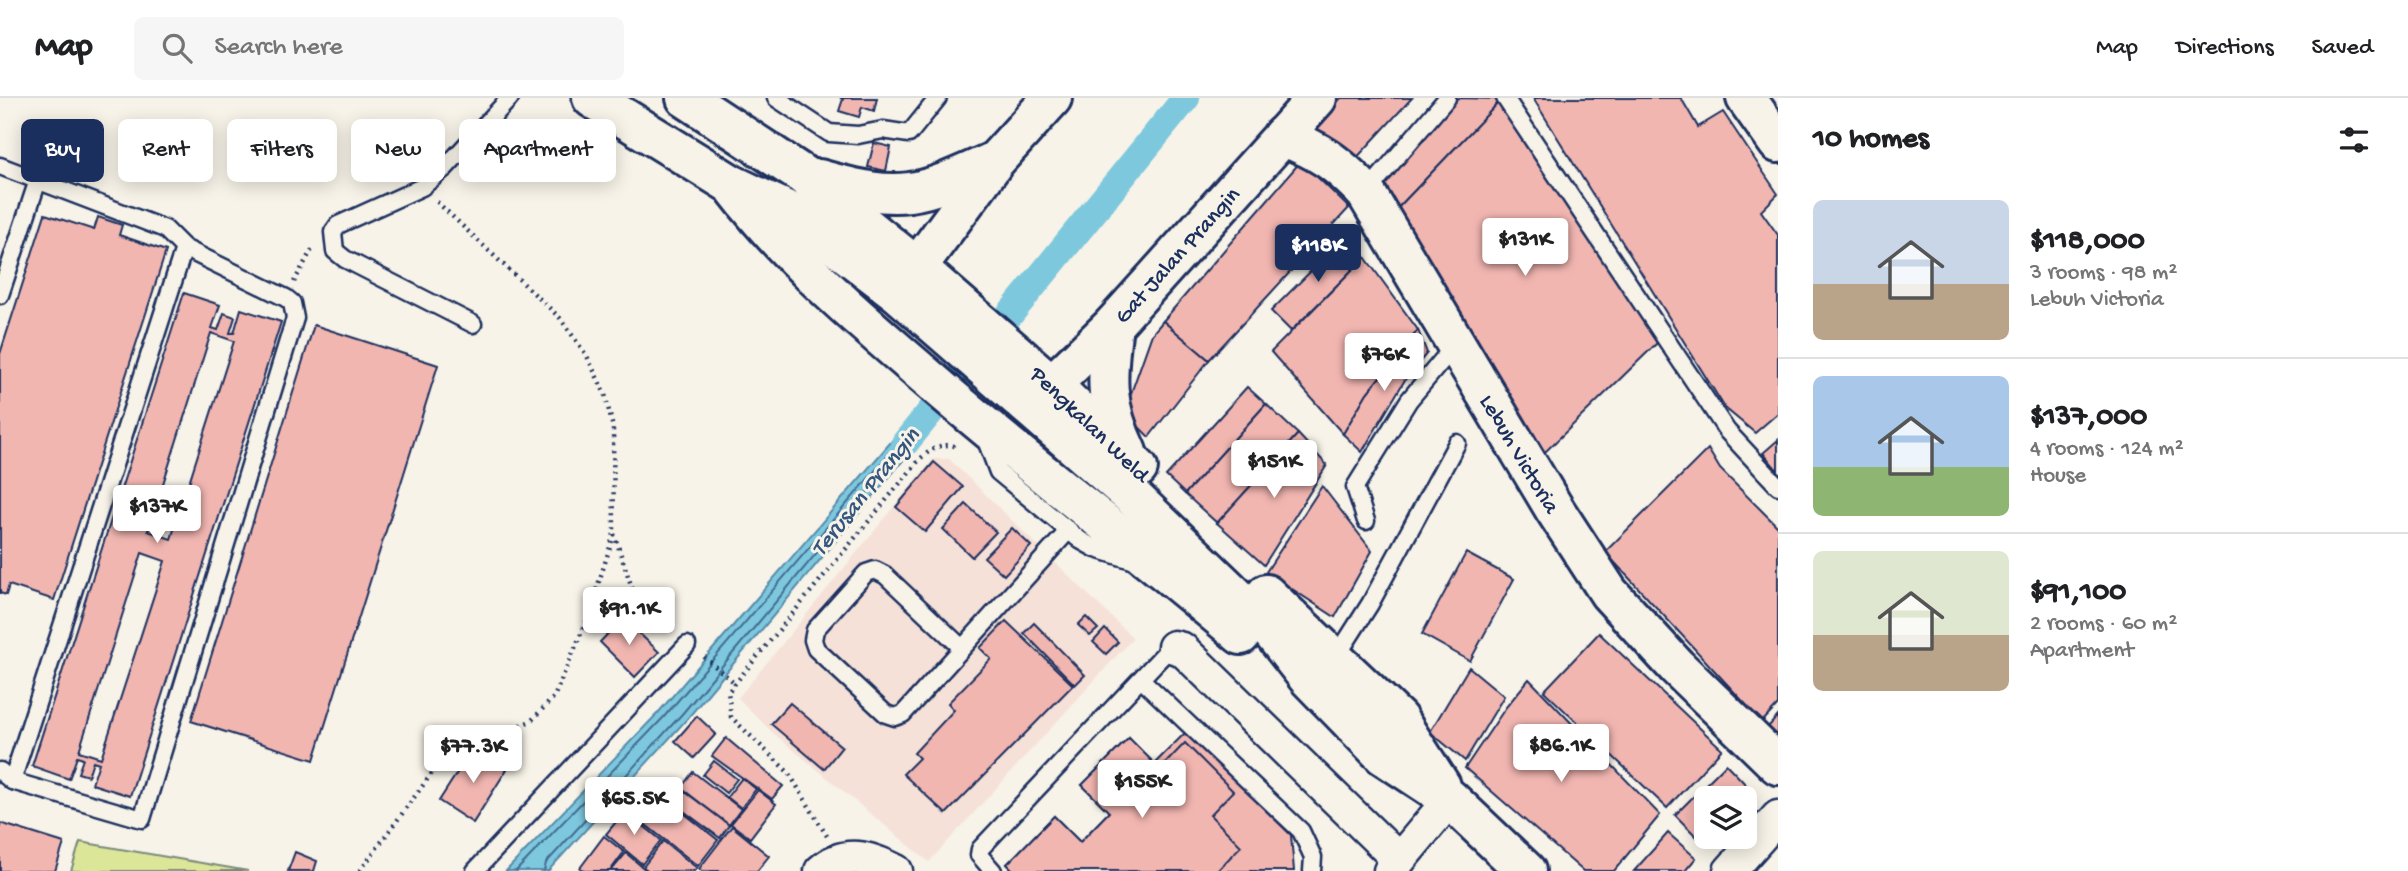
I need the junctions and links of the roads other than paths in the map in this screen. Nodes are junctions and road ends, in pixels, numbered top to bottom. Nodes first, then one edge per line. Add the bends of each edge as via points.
1 (510, 98) edge
2 (592, 98) edge
3 (686, 98) edge
4 (776, 98) edge
5 (939, 98) edge
6 (1052, 98) edge
7 (1317, 98) edge
8 (1447, 98) edge
9 (1505, 98) edge
10 (1746, 98) edge
11 (1282, 136) junction
12 (1778, 143) edge
13 (996, 160) junction
14 (0, 166) edge
15 (21, 174) edge
16 (803, 175) junction
17 (37, 182) edge
18 (43, 182) edge
19 (732, 184) junction
20 (1366, 193) junction
21 (184, 248) junction
22 (908, 281) junction
23 (0, 295) edge
24 (473, 324) dead end
25 (1113, 325) junction
26 (1455, 345) junction
27 (1028, 383) junction
28 (979, 424) junction
29 (1457, 443) dead end
30 (1132, 462) junction
31 (1778, 486) edge
32 (1366, 521) dead end
33 (1069, 530) junction
34 (1164, 569) junction
35 (687, 645) road end
36 (961, 647) junction
37 (1174, 647) joint
38 (1321, 668) junction
39 (1141, 678) junction
40 (1778, 765) edge
41 (6, 776) edge
42 (1450, 799) junction
43 (1778, 817) edge
44 (884, 864) edge
45 (1394, 866) edge
46 (475, 871) edge
47 (821, 871) edge
48 (993, 871) edge
49 (1312, 871) edge
50 (1526, 871) edge
51 (1730, 871) edge

1 - 24 lane via 422,187 338,225 332,241 345,260
2 - 19 main road, Pengkalan Weld
3 - 16 main road, Pengkalan Weld
4 - 5 lane via 829,133 842,136 883,130 909,134
6 - 13 main road
7 - 11 main road, Gat Jalan Prangin
8 - 20 lane
9 - 31 lane via 1727,431
10 - 12 main road
11 - 20 main road, Lebuh Victoria via 1319,150
11 - 25 main road, Gat Jalan Prangin
13 - 16 main road via 922,192 892,195 867,193
13 - 22 main road
14 - 15 lane
16 - 22 main road, Pengkalan Weld
17 - 23 lane
18 - 21 lane via 164,229
19 - 22 main road, Pengkalan Weld via 796,215
19 - 28 main road, Pengkalan Weld via 779,243
20 - 26 main road, Lebuh Victoria
21 - 41 lane
21 - 41 lane via 286,298 295,318 142,819
22 - 27 main road, Pengkalan Weld
25 - 27 main road, Gat Jalan Prangin
25 - 30 main road via 1109,409
26 - 32 lane via 1409,400 1355,487
26 - 40 main road, Lebuh Victoria via 1609,593
27 - 30 main road, Pengkalan Weld
27 - 38 main road, Pengkalan Weld via 1135,499 1268,627
28 - 33 lane via 998,472
28 - 34 main road, Pengkalan Weld
29 - 38 lane via 1370,604
30 - 38 main road, Pengkalan Weld
33 - 34 lane via 1096,549
33 - 36 lane
34 - 38 main road, Pengkalan Weld via 1242,636
35 - 46 lane
36 - 36 lane via 875,570 866,573 815,630 813,640 816,649 886,714 895,717 903,714
37 - 39 lane
37 - 45 street via 1182,649
38 - 42 main road, Pengkalan Weld via 1383,755
39 - 48 lane via 980,849 979,855
39 - 49 lane via 1301,831 1313,857
42 - 45 street
42 - 50 main road, Pengkalan Weld
43 - 51 street
44 - 47 street via 847,857 831,861

